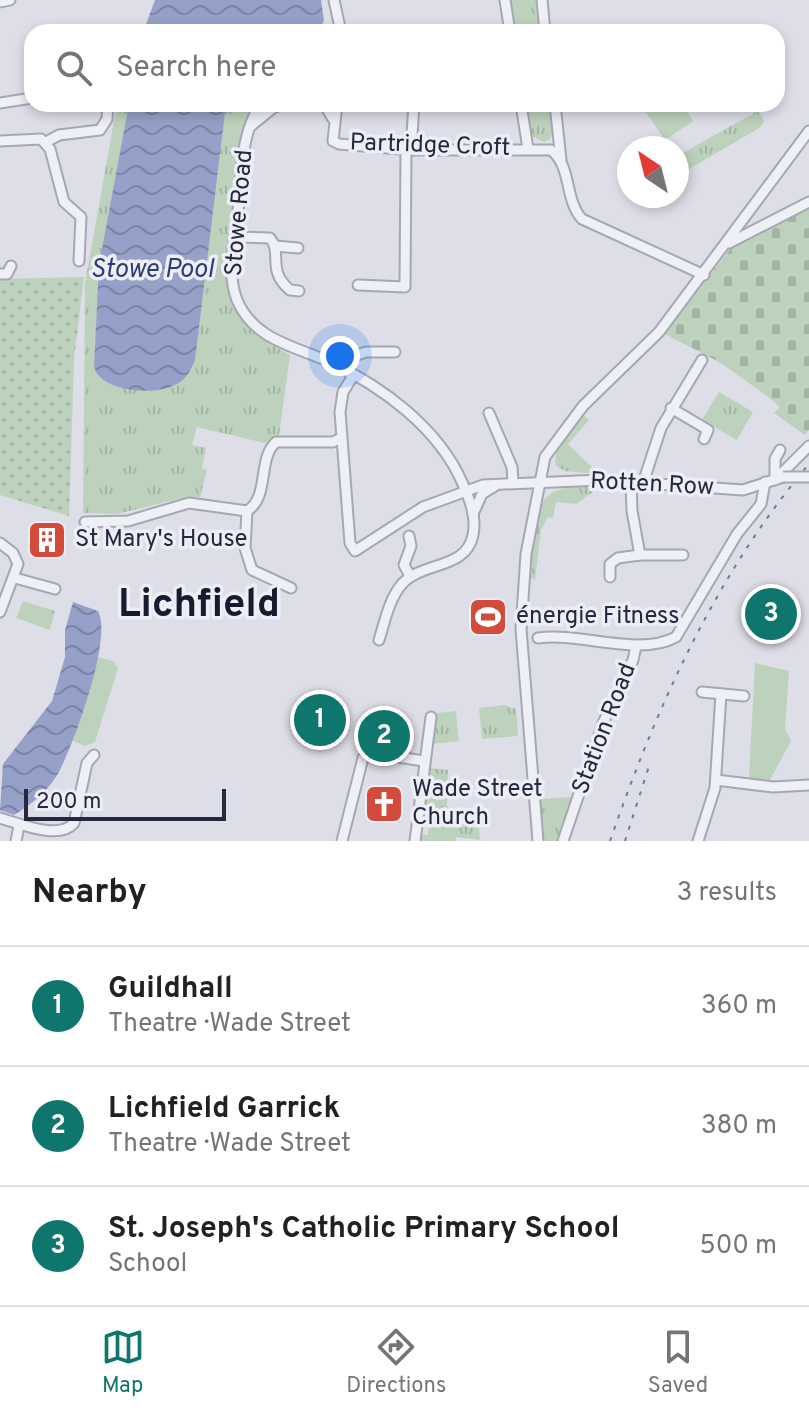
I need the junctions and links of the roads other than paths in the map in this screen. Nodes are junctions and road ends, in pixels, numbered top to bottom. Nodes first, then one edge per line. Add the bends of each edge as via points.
1 (10, 0) edge
2 (334, 0) edge
3 (505, 0) edge
4 (542, 0) edge
5 (0, 2) edge
6 (336, 16) junction
7 (334, 24) edge
8 (338, 24) edge
9 (509, 24) edge
10 (544, 24) edge
11 (24, 99) edge
12 (0, 103) edge
13 (107, 112) edge
14 (257, 112) edge
15 (268, 112) edge
16 (329, 112) edge
17 (335, 112) edge
18 (413, 112) edge
19 (522, 112) edge
20 (556, 112) edge
21 (333, 119) junction
22 (248, 129) junction
23 (809, 131) edge
24 (0, 141) edge
25 (46, 142) junction
26 (528, 149) junction
27 (408, 150) junction
28 (561, 160) junction
29 (809, 202) edge
30 (235, 237) junction
31 (726, 245) junction
32 (275, 246) junction
33 (298, 248) dead end
34 (79, 261) dead end
35 (11, 266) dead end
36 (0, 274) edge
37 (704, 275) junction
38 (358, 285) dead end
39 (299, 291) dead end
40 (342, 348) dead end
41 (395, 352) dead end
42 (702, 360) dead end
43 (346, 362) junction
44 (351, 375) junction
45 (671, 408) junction
46 (489, 413) dead end
47 (341, 438) junction
48 (704, 439) dead end
49 (809, 446) edge
50 (780, 450) dead end
51 (809, 477) edge
52 (774, 480) junction
53 (538, 481) junction
54 (513, 482) junction
55 (502, 483) junction
56 (631, 483) junction
57 (643, 483) junction
58 (466, 490) junction
59 (247, 511) junction
60 (473, 514) junction
61 (85, 522) dead end
62 (409, 536) dead end
63 (0, 543) edge
64 (640, 555) junction
65 (683, 555) dead end
66 (410, 576) junction
67 (610, 577) dead end
68 (15, 578) junction
69 (291, 588) dead end
70 (55, 589) dead end
71 (0, 612) edge
72 (538, 638) dead end
73 (379, 640) dead end
74 (636, 646) junction
75 (702, 692) dead end
76 (721, 694) junction
77 (744, 696) dead end
78 (431, 717) dead end
79 (367, 723) dead end
80 (371, 753) junction
81 (94, 755) dead end
82 (424, 761) junction
83 (716, 780) junction
84 (809, 785) edge
85 (0, 818) edge
86 (19, 826) junction
87 (16, 841) edge
88 (342, 841) edge
89 (415, 841) edge
90 (538, 841) edge
91 (563, 841) edge
92 (698, 841) edge

1 - 5 street
2 - 6 street
3 - 9 street
4 - 10 street
6 - 7 street
6 - 8 street
11 - 12 street
13 - 25 street via 100,130 59,135
14 - 22 street, Stowe Road
15 - 22 street, Stowe Road
16 - 21 street
17 - 21 street
18 - 27 street
19 - 26 street
20 - 28 street
21 - 27 street, Partridge Croft via 333,141
22 - 30 street, Stowe Road
23 - 31 street
24 - 25 street
25 - 34 street via 64,202 81,217
26 - 27 street, Partridge Croft
26 - 28 street, Partridge Croft via 545,148
27 - 38 street via 405,287
28 - 37 street via 571,204 582,219
29 - 31 street
30 - 32 street via 270,238
30 - 44 street, Stowe Road via 231,273 248,319 266,335
31 - 37 street
32 - 33 street
32 - 39 street via 278,277 290,290
35 - 36 street via 11,271
37 - 53 street via 662,328 566,425 545,457
40 - 43 street
41 - 43 street via 366,352
42 - 45 street
43 - 44 street
44 - 47 street via 341,402
44 - 58 street, Stowe Road via 393,401 432,435
45 - 48 street via 708,430
45 - 57 street
46 - 54 street
47 - 58 street, Rotten Row via 351,548 365,548 423,507
47 - 59 street via 276,442 267,454 257,501
49 - 52 street
50 - 52 street
51 - 52 street, Rotten Row, bridge
52 - 57 street, Rotten Row via 743,490
52 - 74 street, Station Road via 681,633
53 - 54 street, Rotten Row
53 - 56 street, Rotten Row
53 - 90 street via 521,629
54 - 55 street, Rotten Row
55 - 58 street, Rotten Row
55 - 60 street via 482,494
56 - 57 street, Rotten Row
56 - 64 street
58 - 60 street, Stowe Road
59 - 61 street via 189,503 128,521
59 - 69 street via 245,548 252,570
60 - 66 street via 473,534 453,561
62 - 66 street via 404,565
63 - 68 street via 18,564
64 - 65 street
64 - 67 street via 618,558 610,564
66 - 73 street via 396,593
68 - 70 street
68 - 71 street
72 - 74 street via 558,635
74 - 91 street, Station Road
75 - 76 street
76 - 77 street
76 - 83 street
78 - 82 street
79 - 80 street via 374,727
80 - 82 street
80 - 88 street via 363,758
81 - 86 street via 87,763 72,826 55,831
82 - 89 street
83 - 84 street
83 - 92 street
85 - 86 street
86 - 87 street

